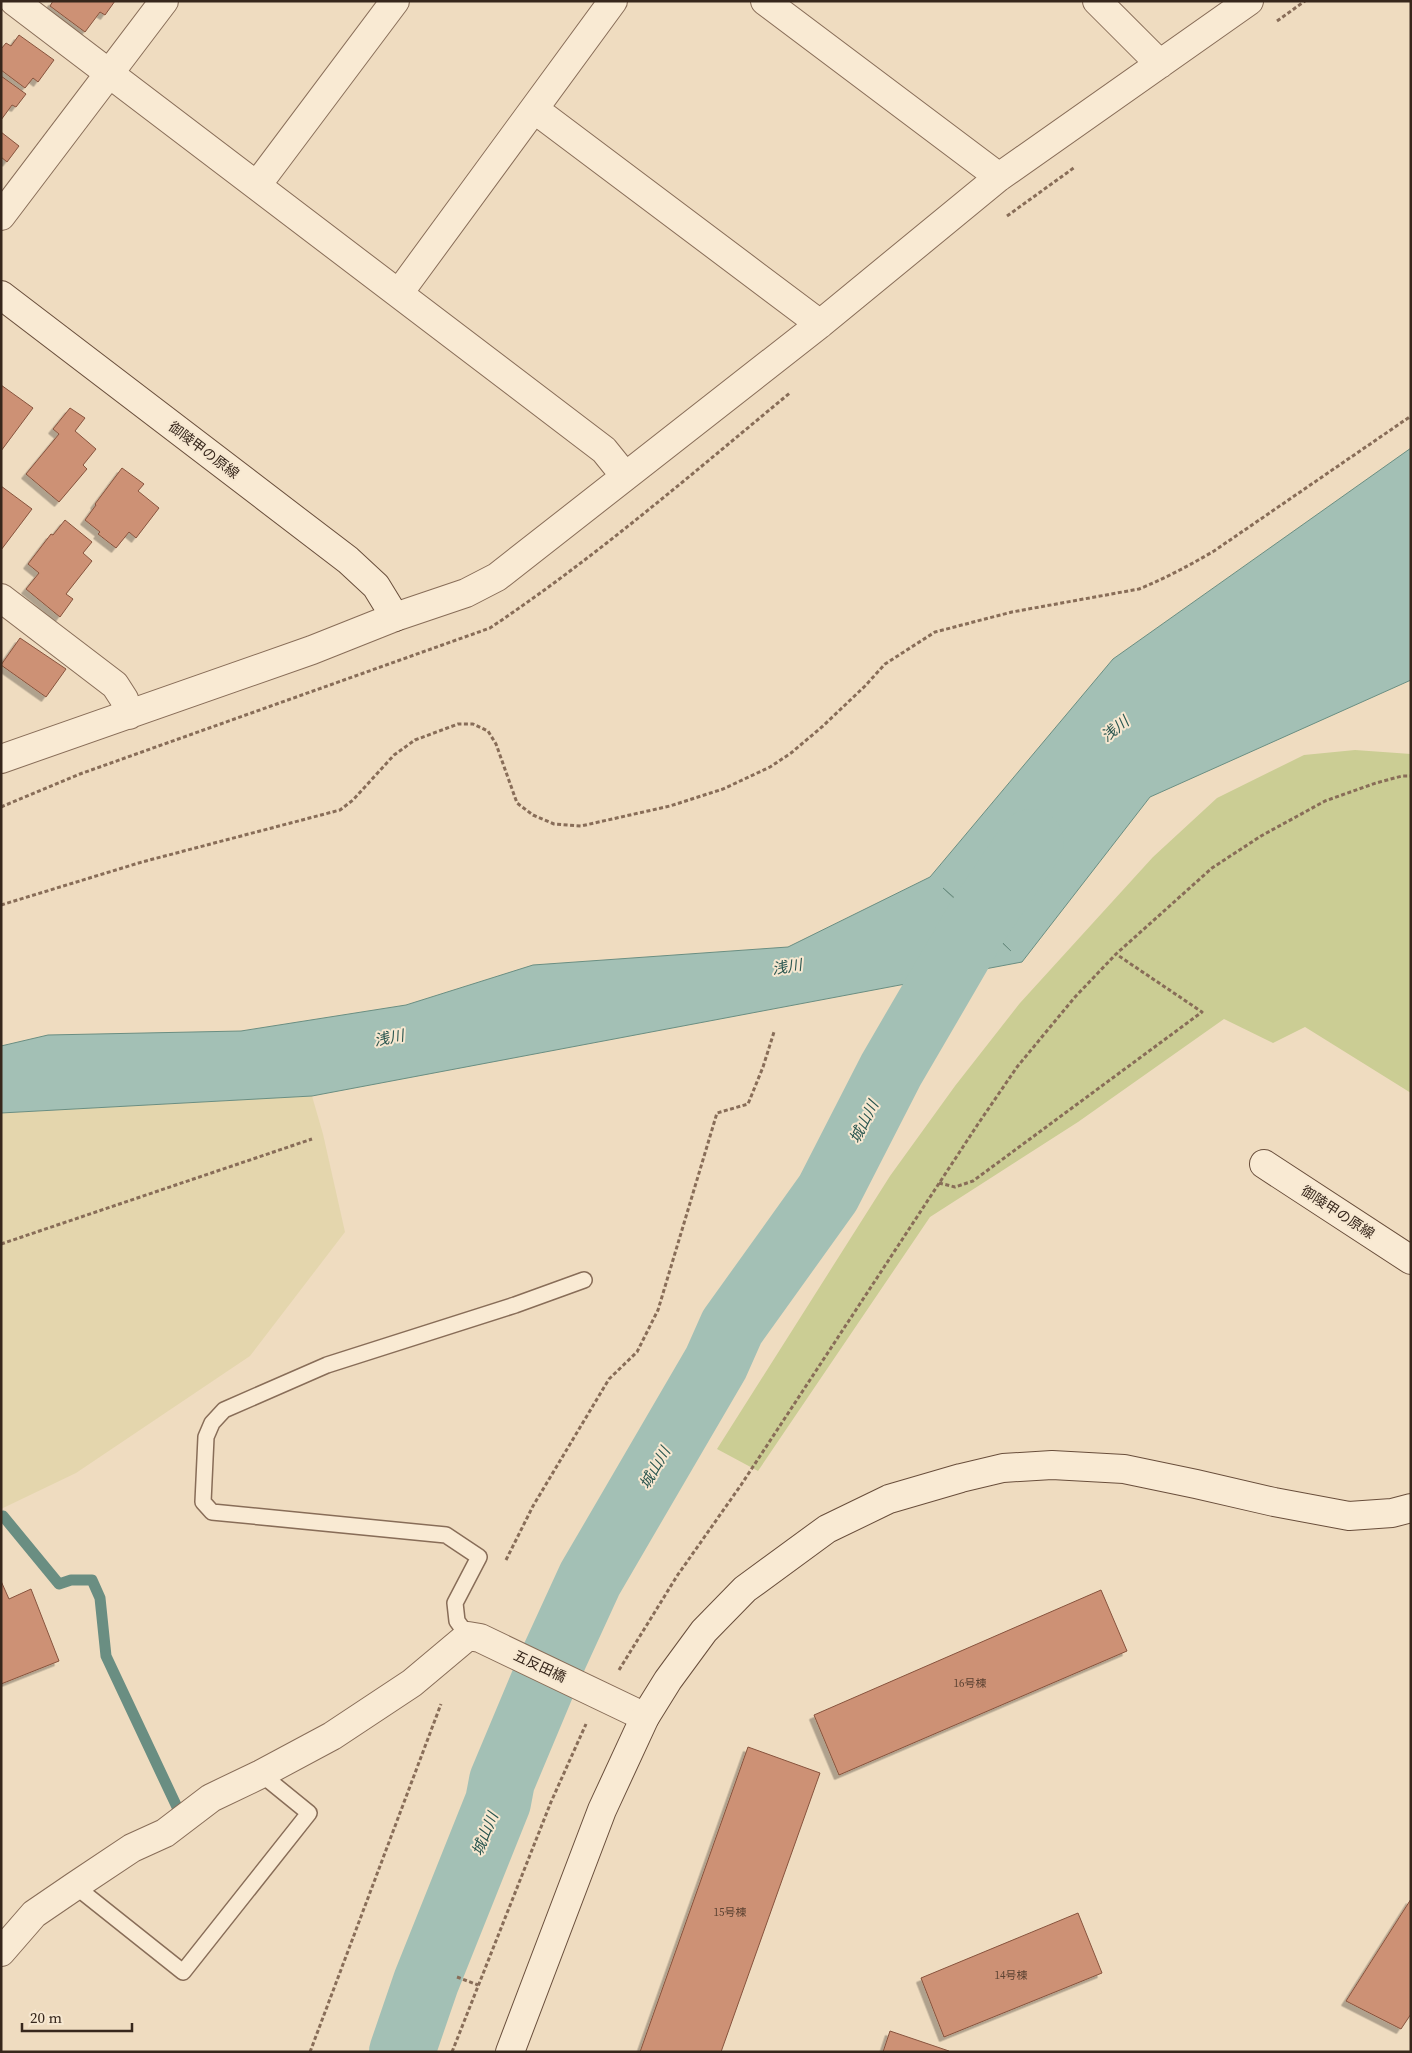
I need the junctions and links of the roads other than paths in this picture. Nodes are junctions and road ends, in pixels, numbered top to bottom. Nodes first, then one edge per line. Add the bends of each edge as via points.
1 (14, 1) edge
2 (164, 1) edge
3 (394, 1) edge
4 (613, 1) edge
5 (765, 1) edge
6 (1097, 1) edge
7 (1249, 1) edge
8 (1160, 64) junction
9 (109, 74) junction
10 (534, 108) junction
11 (999, 177) junction
12 (257, 186) junction
13 (1, 216) edge
14 (399, 293) junction
15 (1, 295) edge
16 (820, 324) junction
17 (625, 476) junction
18 (1, 598) edge
19 (395, 617) junction
20 (128, 715) junction
21 (1, 759) edge
22 (1264, 1164) dead end
23 (1411, 1260) edge
24 (584, 1280) dead end
25 (1411, 1508) edge
26 (474, 1637) junction
27 (645, 1717) junction
28 (261, 1774) junction
29 (75, 1886) junction
30 (1, 1952) edge
31 (510, 2052) edge

1 - 9 street
2 - 9 street
3 - 12 street
4 - 10 street
5 - 11 street
6 - 8 street
7 - 8 street
8 - 11 street
9 - 12 street
9 - 13 street
10 - 14 street
10 - 16 street
11 - 16 street
12 - 14 street
14 - 17 street via 604,450
15 - 19 street, 御陵甲の原線 via 348,560 376,586
16 - 17 street
17 - 19 street via 498,577 466,593
18 - 20 street via 115,685 124,699
19 - 20 street
20 - 21 street
22 - 23 street, 御陵甲の原線
24 - 26 lane via 327,1366 224,1410 212,1423 206,1437 203,1502 212,1512 446,1535 479,1557 455,1603 458,1621
25 - 27 street via 1392,1513 1349,1516 1124,1469 1052,1465 1003,1468 961,1478 889,1499 827,1528 785,1558 745,1589 704,1631
26 - 27 street, 五反田橋
26 - 28 street via 332,1736
27 - 31 street via 602,1810
28 - 29 street via 211,1798 165,1833 132,1848
28 - 29 lane via 309,1813 183,1972
29 - 30 street via 34,1914

